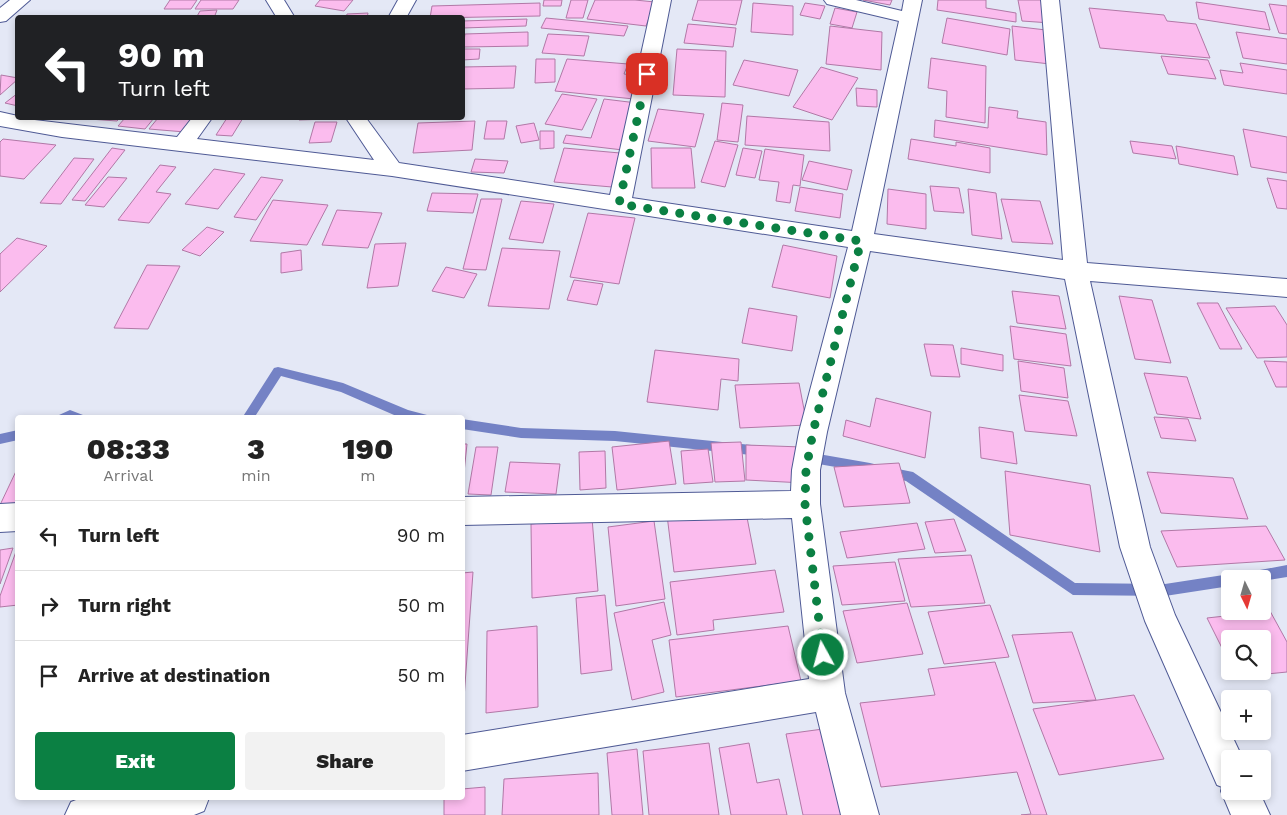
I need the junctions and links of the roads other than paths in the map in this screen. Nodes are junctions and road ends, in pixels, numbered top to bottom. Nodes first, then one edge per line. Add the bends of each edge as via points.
1 (20, 0) edge
2 (408, 0) edge
3 (662, 0) edge
4 (833, 0) edge
5 (1050, 0) edge
6 (911, 9) edge
7 (399, 15) edge
8 (0, 17) edge
9 (0, 119) edge
10 (201, 120) edge
11 (357, 120) edge
12 (182, 145) junction
13 (392, 169) junction
14 (619, 204) junction
15 (861, 241) junction
16 (1076, 271) junction
17 (1287, 288) edge
18 (805, 504) junction
19 (465, 511) edge
20 (15, 517) edge
21 (0, 518) edge
22 (828, 693) junction
23 (1221, 752) edge
24 (465, 753) edge
25 (178, 800) edge
26 (1244, 800) edge
27 (84, 815) edge
28 (860, 815) edge
29 (1251, 815) edge

1 - 8 street
2 - 7 street
3 - 14 street
4 - 6 street
5 - 16 street
6 - 15 street
9 - 12 street
10 - 12 street
11 - 13 street
12 - 13 street
13 - 14 street
14 - 15 street
15 - 16 street
15 - 18 street via 813,432 806,470
16 - 17 street
16 - 23 street via 1135,547 1161,621
18 - 19 street
18 - 22 street
20 - 21 street
22 - 24 street
22 - 28 street
25 - 27 street
26 - 29 street

